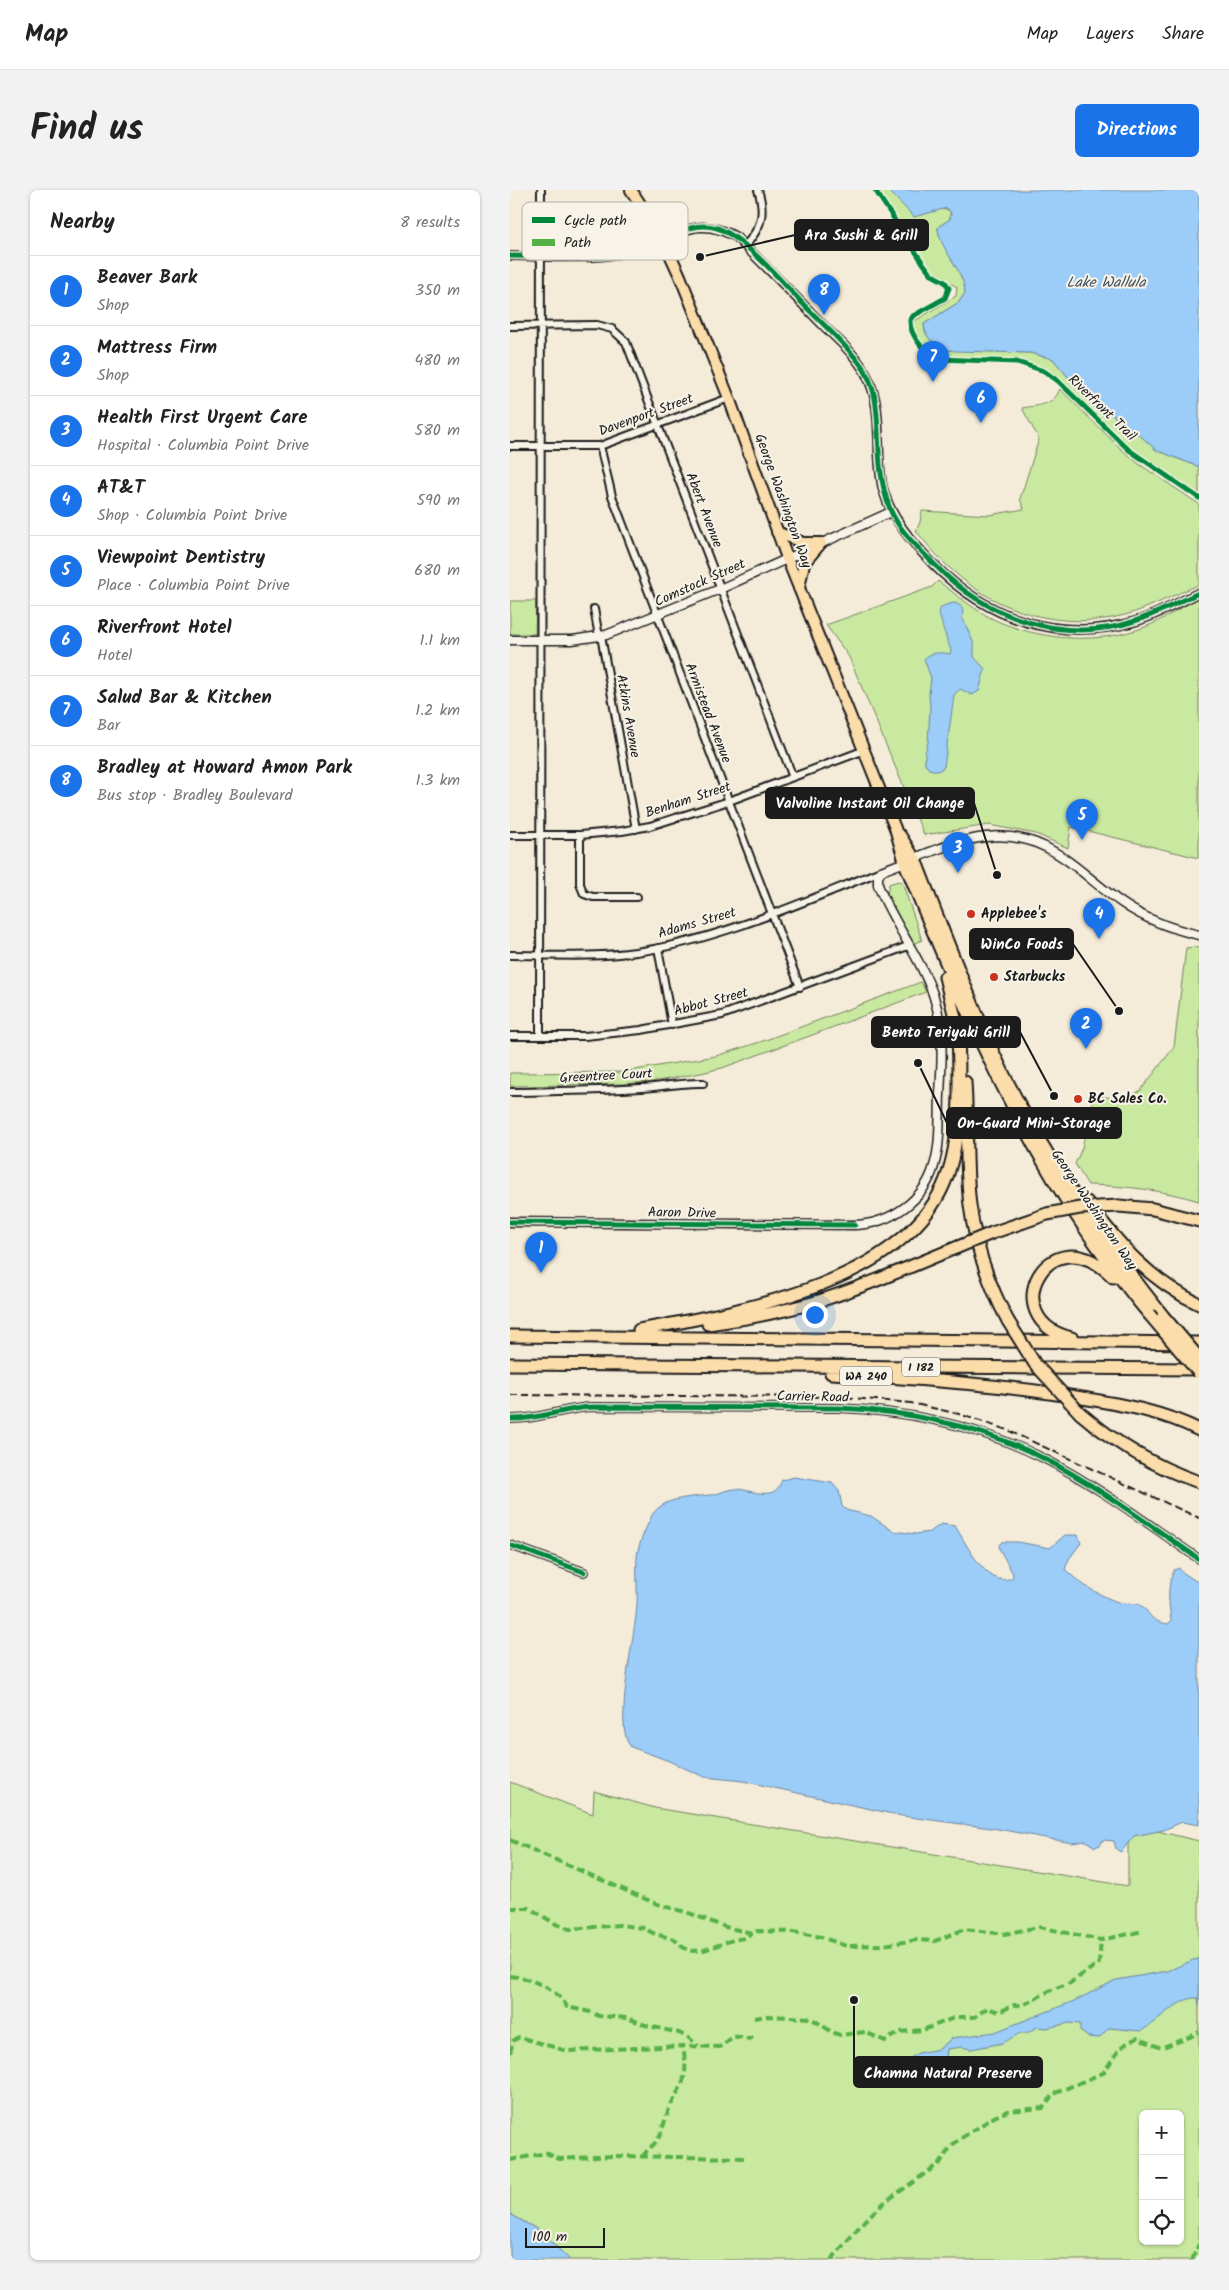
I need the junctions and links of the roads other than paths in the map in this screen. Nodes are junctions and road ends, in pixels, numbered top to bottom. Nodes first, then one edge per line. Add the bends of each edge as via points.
1 (631, 190) edge
2 (758, 190) edge
3 (639, 202) edge
4 (688, 228) edge
5 (745, 246) junction
6 (540, 260) edge
7 (673, 260) edge
8 (510, 326) edge
9 (540, 326) junction
10 (729, 398) junction
11 (657, 426) junction
12 (510, 446) edge
13 (540, 446) junction
14 (600, 446) junction
15 (891, 512) junction
16 (777, 532) junction
17 (821, 543) junction
18 (787, 558) junction
19 (799, 588) junction
20 (720, 589) junction
21 (1199, 593) edge
22 (594, 609) dead end
23 (657, 616) junction
24 (600, 637) junction
25 (510, 640) edge
26 (540, 640) junction
27 (865, 750) junction
28 (792, 775) junction
29 (729, 801) junction
30 (636, 828) junction
31 (510, 835) edge
32 (540, 835) junction
33 (580, 835) junction
34 (910, 861) junction
35 (881, 871) junction
36 (638, 897) dead end
37 (772, 914) junction
38 (934, 934) junction
39 (1199, 935) edge
40 (908, 946) junction
41 (658, 948) junction
42 (510, 956) edge
43 (540, 956) junction
44 (800, 988) junction
45 (672, 1025) junction
46 (958, 1029) junction
47 (510, 1036) edge
48 (540, 1036) junction
49 (703, 1083) dead end
50 (510, 1092) edge
51 (1025, 1113) junction
52 (1199, 1221) edge
53 (510, 1222) edge
54 (1199, 1304) edge
55 (1148, 1313) junction
56 (639, 1330) junction
57 (510, 1332) edge
58 (510, 1336) edge
59 (1116, 1342) junction
60 (1199, 1343) edge
61 (1199, 1358) edge
62 (510, 1364) edge
63 (724, 1366) junction
64 (1118, 1368) junction
65 (1199, 1369) edge
66 (1199, 1374) edge
67 (510, 1419) edge
68 (1199, 1430) edge
69 (1199, 1482) edge
70 (510, 1545) edge
71 (1199, 1559) edge
72 (584, 1572) dead end

1 - 3 main road, George Washington Way
2 - 5 street via 762,220 758,231
4 - 5 street via 708,226 728,233
5 - 15 street via 860,363 877,406 879,465
6 - 9 street
7 - 10 main road, George Washington Way
8 - 9 street
9 - 11 street, Abert Avenue via 598,325 612,329 626,342
9 - 13 street
10 - 11 street, Davenport Street
10 - 16 main road, George Washington Way
11 - 14 street, Davenport Street
11 - 20 street, Abert Avenue
12 - 13 street, Davenport Street
13 - 14 street, Davenport Street
13 - 26 street
14 - 23 street, Armistead Avenue via 612,496
15 - 17 street, Comstock Street
15 - 21 street via 915,546 958,587 996,611 1037,625 1071,629 1135,622
16 - 17 main road via 802,543
16 - 18 main road, George Washington Way
17 - 18 street, Comstock Street
17 - 19 main road via 804,563
18 - 19 main road, George Washington Way
18 - 20 street, Comstock Street
19 - 27 main road, George Washington Way
20 - 23 street, Comstock Street
20 - 28 street, Abert Avenue
22 - 24 street, Atkins Avenue
23 - 24 street, Comstock Street
23 - 29 street, Armistead Avenue
24 - 26 street, Comstock Street
24 - 30 street, Atkins Avenue
25 - 26 street, Comstock Street
26 - 32 street
27 - 28 street, Benham Street
27 - 34 main road, George Washington Way
28 - 29 street, Benham Street
29 - 30 street, Benham Street
29 - 37 street, Armistead Avenue
30 - 33 street, Benham Street
31 - 32 street, Benham Street
32 - 33 street, Benham Street
32 - 43 street
33 - 36 street via 580,884 584,894 592,897
34 - 35 street
34 - 38 highway, George Washington Way
34 - 39 street via 963,842 986,837 1018,837 1036,842 1068,859 1135,912
34 - 51 highway, George Washington Way via 993,1052
35 - 37 street, Adams Street
35 - 40 street, Aaron Drive via 878,885
37 - 41 street, Adams Street
37 - 44 street, Armistead Avenue
38 - 46 highway
38 - 55 highway, George Washington Way via 985,1053 1034,1147 1082,1224
40 - 44 street, Abbot Street
40 - 53 street, Aaron Drive via 934,999 942,1057 935,1165 922,1190 899,1212 878,1222 854,1225
41 - 43 street, Adams Street via 612,955
41 - 45 street
42 - 43 street, Adams Street
43 - 48 street
44 - 45 street, Abbot Street via 722,1015
45 - 48 street, Abbot Street via 585,1036
46 - 56 highway via 959,1080 954,1152 940,1191 917,1226 894,1245 866,1261 786,1297 710,1317
46 - 69 highway, bridge via 965,1085 970,1206 983,1263 1008,1321 1035,1364 1080,1413 1137,1454
47 - 48 street, Abbot Street
49 - 50 street, Greentree Court via 598,1091
51 - 54 highway via 1118,1243 1160,1282
51 - 61 highway, George Washington Way, bridge via 1097,1230
52 - 56 highway, bridge via 1153,1209 1118,1206 1047,1214 814,1302 721,1322
55 - 59 highway via 1103,1267 1089,1258 1061,1256 1044,1267 1034,1284 1033,1298 1036,1313 1044,1326 1072,1338
55 - 66 highway, George Washington Way, bridge
56 - 57 highway
58 - 59 highway, I 182
59 - 60 highway, I 182
62 - 63 highway, I 182
63 - 64 highway, I 182
63 - 68 highway, WA 240 via 1018,1389 1142,1409 1171,1417
64 - 65 highway, I 182
64 - 66 highway
67 - 71 street, Carrier Road via 534,1419 592,1407 847,1409 924,1418 978,1432 1041,1457 1086,1483
70 - 72 street

